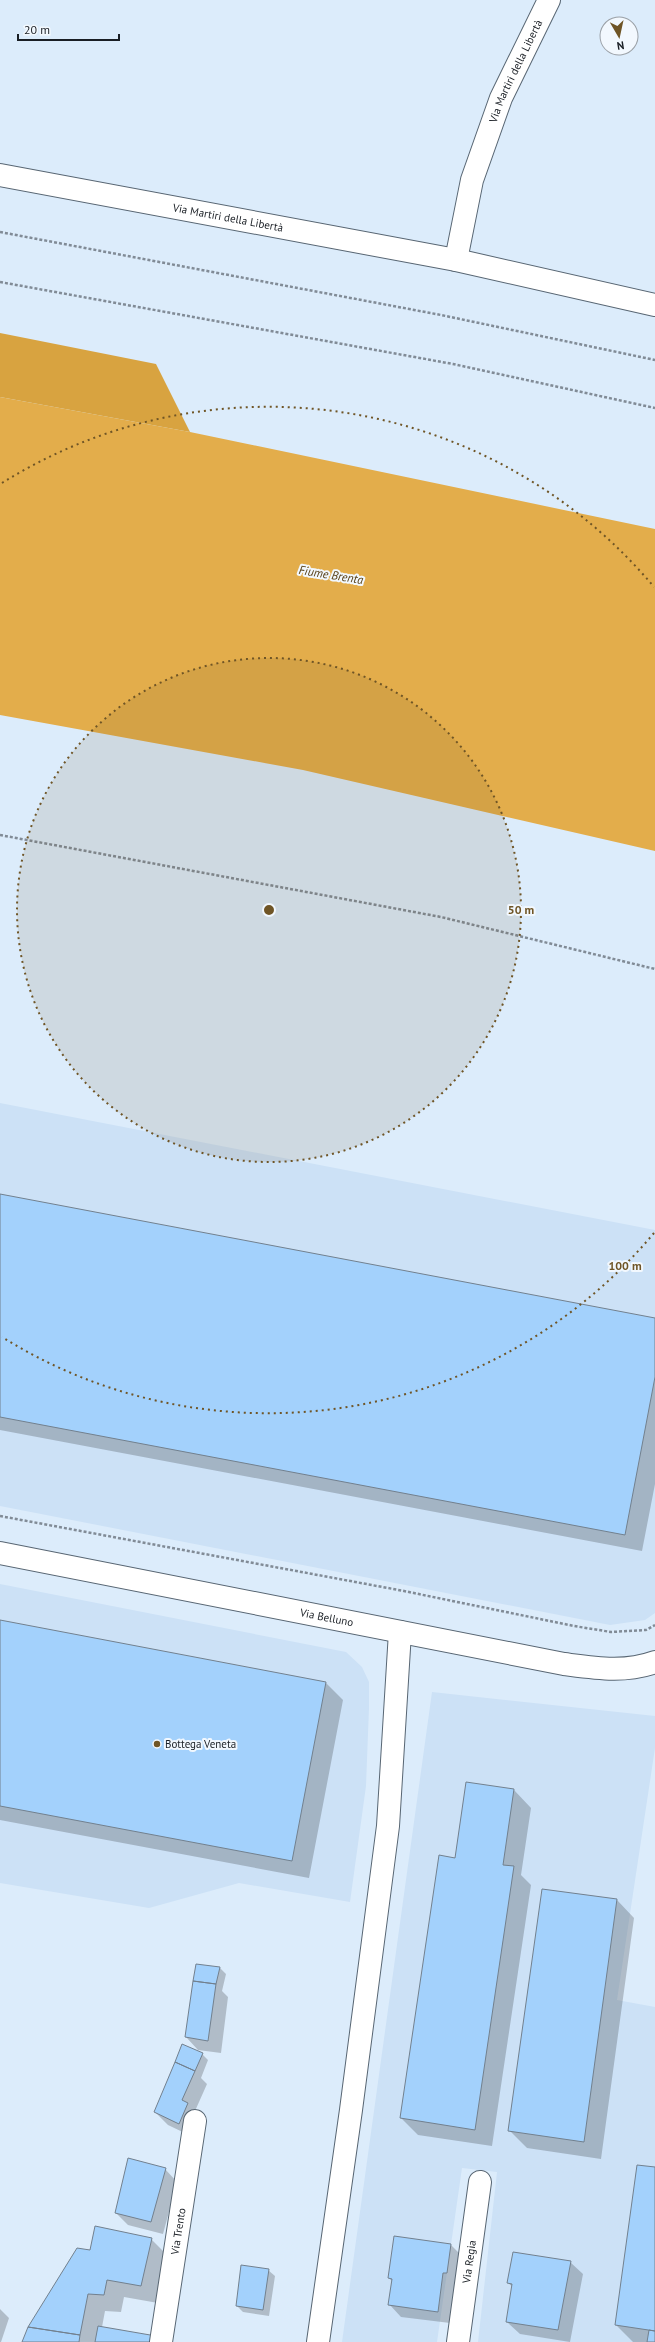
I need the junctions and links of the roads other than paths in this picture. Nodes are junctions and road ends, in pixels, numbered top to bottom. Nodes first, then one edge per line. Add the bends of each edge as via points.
1 (549, 0) edge
2 (0, 175) edge
3 (456, 260) junction
4 (655, 306) edge
5 (0, 1553) edge
6 (400, 1632) junction
7 (655, 1662) edge
8 (196, 2121) dead end
9 (480, 2182) dead end
10 (162, 2342) edge
11 (318, 2342) edge
12 (458, 2342) edge

1 - 3 street, Via Martiri della Libertà via 500,98 472,180
2 - 3 street, Via Martiri della Libertà
3 - 4 street, Via Martiri della Libertà
5 - 6 street, Via Belluno
6 - 7 street, Via Belluno via 610,1670 645,1666
6 - 11 street via 388,1826
8 - 10 street, Via Trento
9 - 12 street, Via Regia

